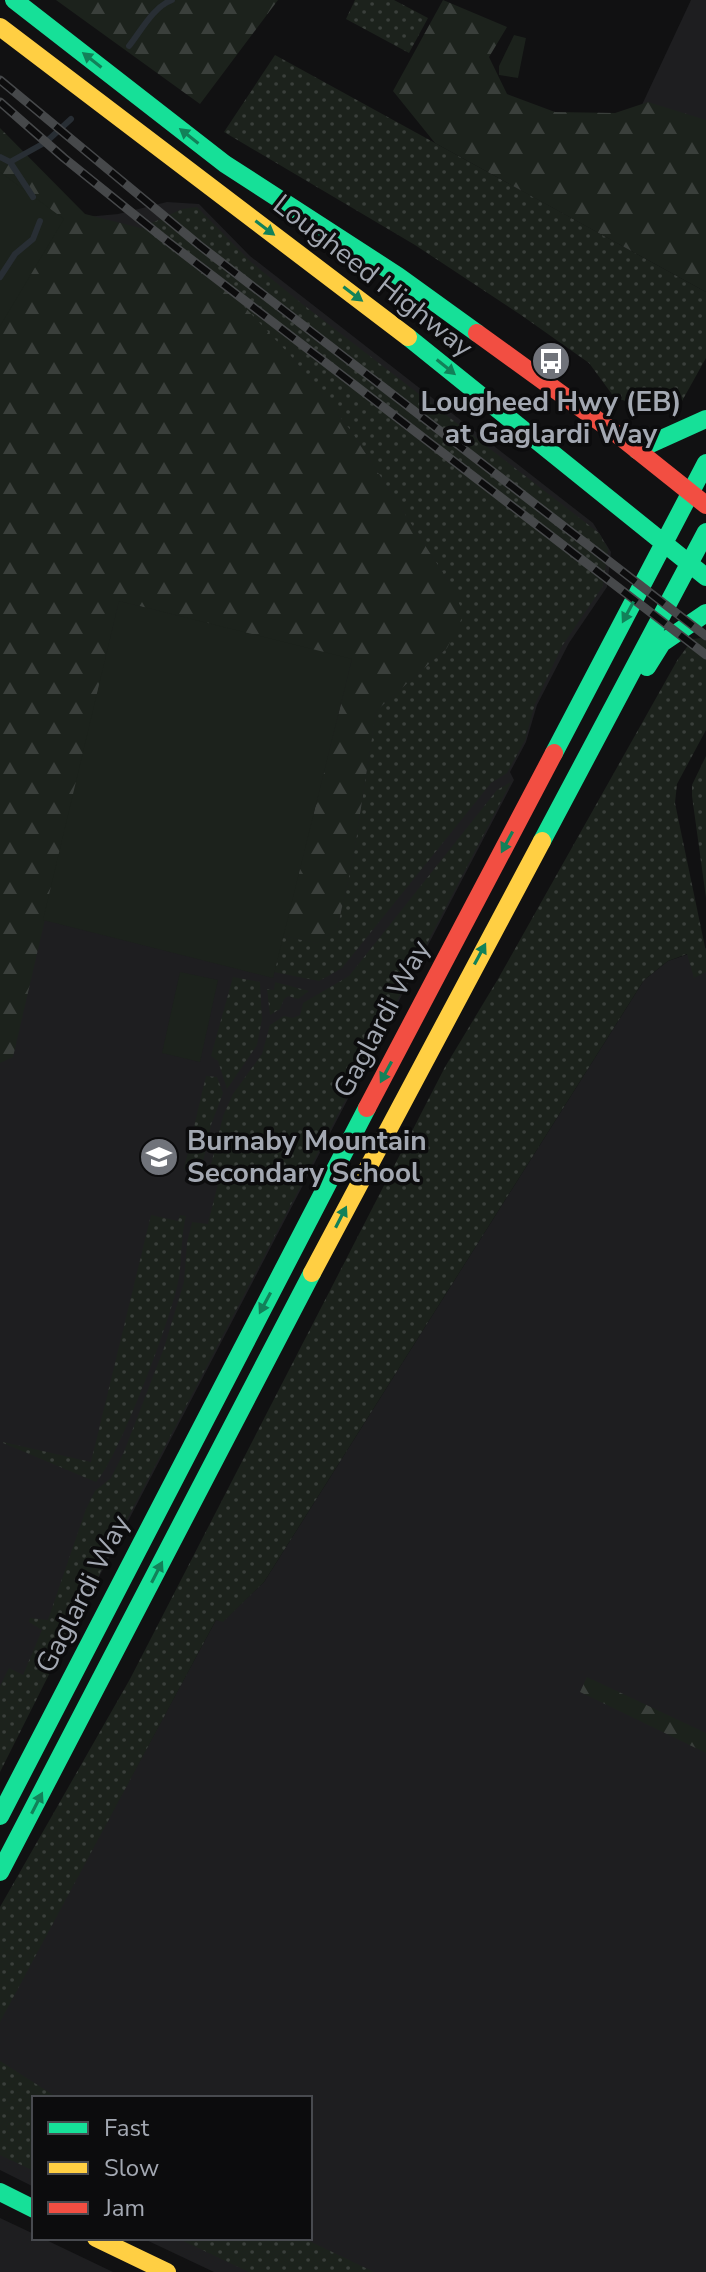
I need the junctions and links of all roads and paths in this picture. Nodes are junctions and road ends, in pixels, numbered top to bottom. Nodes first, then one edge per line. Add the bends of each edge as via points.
1 (14, 0) edge
2 (0, 27) edge
3 (706, 419) edge
4 (637, 450) junction
5 (706, 463) edge
6 (691, 492) junction
7 (706, 505) edge
8 (706, 532) edge
9 (664, 543) junction
10 (689, 564) junction
11 (706, 577) edge
12 (706, 613) edge
13 (592, 742) junction
14 (0, 1816) edge
15 (0, 1872) edge
16 (0, 2192) edge
17 (32, 2208) edge
18 (100, 2240) edge
19 (167, 2272) edge

4 -> 1 main road, Lougheed Highway via 398,276 225,164
2 -> 9 main road, Lougheed Highway via 397,328
3 - 4 main road
4 - 6 main road, Lougheed Highway
5 - 6 main road, Gaglardi Way
6 - 7 main road, Lougheed Highway
6 - 9 main road, Gaglardi Way
8 - 10 main road, Gaglardi Way
9 - 10 main road, Lougheed Highway
9 -> 14 main road, Gaglardi Way
10 - 11 main road, Lougheed Highway
10 - 13 main road, Gaglardi Way
12 - 13 main road via 662,643 620,710
15 -> 13 main road, Gaglardi Way
16 - 17 main road
18 - 19 main road

